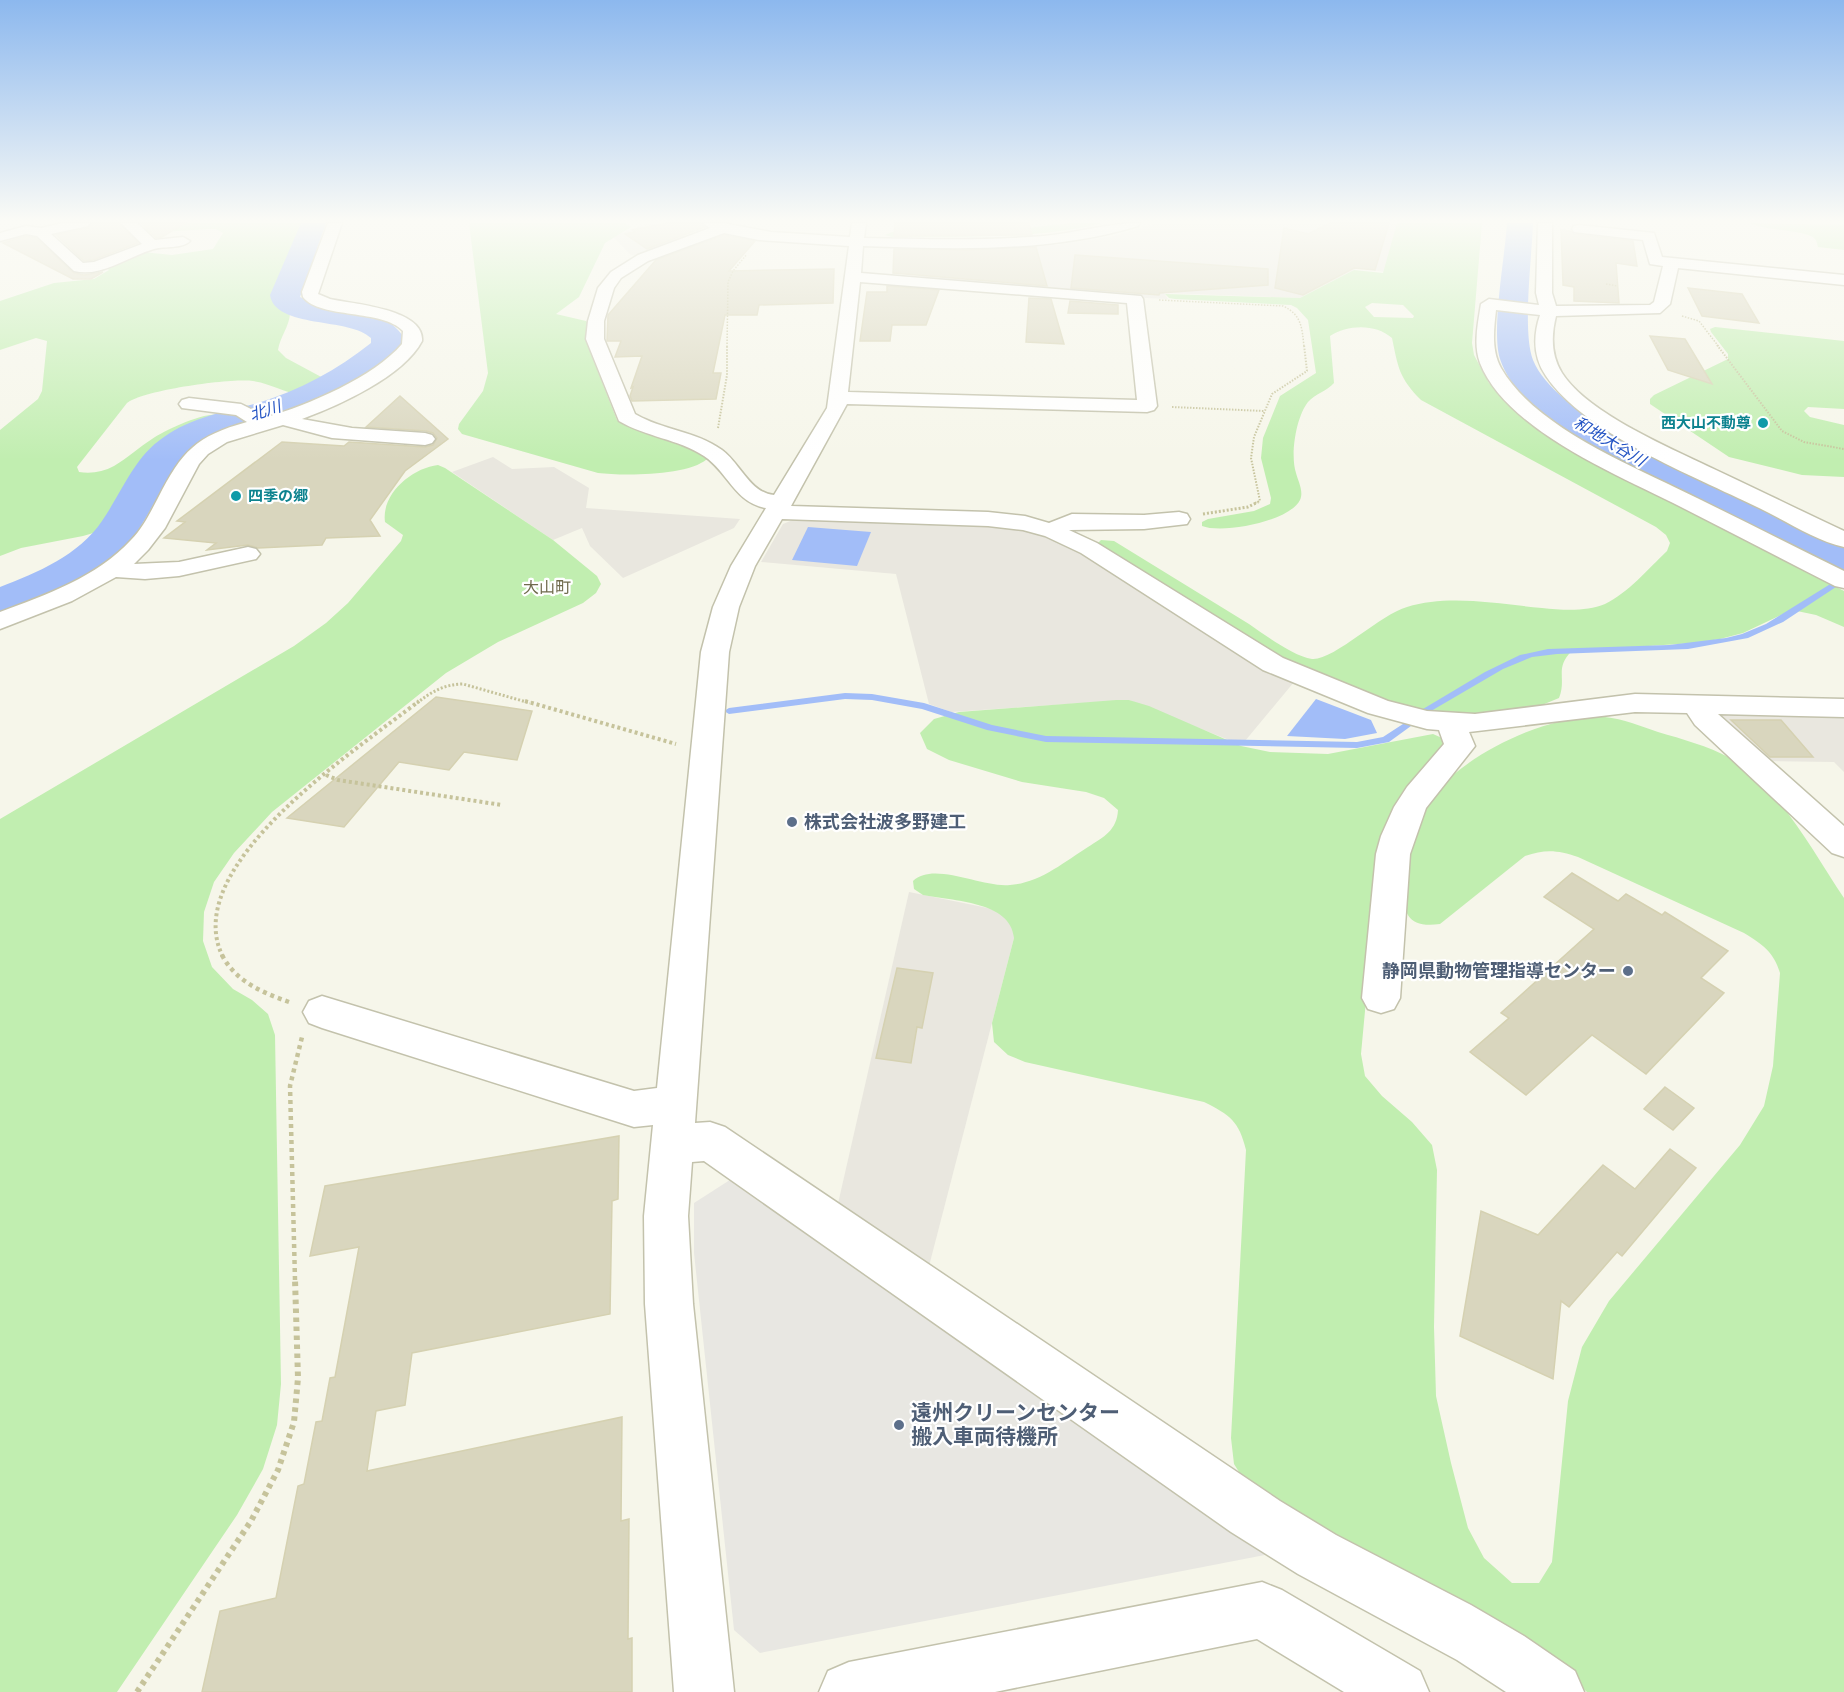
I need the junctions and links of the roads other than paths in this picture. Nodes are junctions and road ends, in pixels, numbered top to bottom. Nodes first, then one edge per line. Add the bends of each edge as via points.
1 (323, 302) edge
2 (602, 302) edge
3 (850, 302) edge
4 (1135, 302) edge
5 (1544, 302) edge
6 (1662, 302) edge
7 (1545, 311) junction
8 (839, 398) junction
9 (189, 404) dead end
10 (256, 418) junction
11 (284, 418) junction
12 (425, 439) dead end
13 (779, 507) junction
14 (1179, 519) road end
15 (1053, 531) junction
16 (1844, 540) edge
17 (248, 554) dead end
18 (110, 569) junction
19 (1844, 581) edge
20 (0, 621) edge
21 (1695, 704) junction
22 (1844, 708) edge
23 (1451, 723) junction
24 (1844, 845) edge
25 (1381, 998) dead end
26 (322, 1012) road end
27 (673, 1125) junction
28 (704, 1692) edge
29 (849, 1692) edge
30 (1399, 1692) edge
31 (1554, 1692) edge

1 - 11 street via 399,319 414,332 414,340 400,357 366,382
2 - 13 street via 594,330 597,348 626,417 707,449 720,458 747,490
3 - 8 street
4 - 8 street via 1147,406
5 - 7 street
6 - 7 street via 1654,310
7 - 16 street via 1547,362 1562,385 1591,411 1660,452
7 - 19 street via 1489,303 1485,333 1487,356 1502,384 1533,414 1581,447
8 - 13 street via 832,418
9 - 10 street
10 - 11 street
10 - 18 street via 196,453 153,529
11 - 12 street via 293,424 339,432
13 - 15 street via 988,519
13 - 27 street via 743,566 726,607 715,652
14 - 15 street via 1072,521
15 - 23 street via 1089,548 1293,674 1394,712
17 - 18 street via 176,569
18 - 20 street via 68,593
21 - 22 street
21 - 23 street via 1613,705 1497,721
21 - 24 street via 1705,718
23 - 25 street via 1460,746 1419,790 1398,830
26 - 27 street
27 - 28 street via 666,1216 669,1304
27 - 31 street via 710,1141 1250,1513 1340,1567 1476,1637
29 - 30 street via 1262,1610

